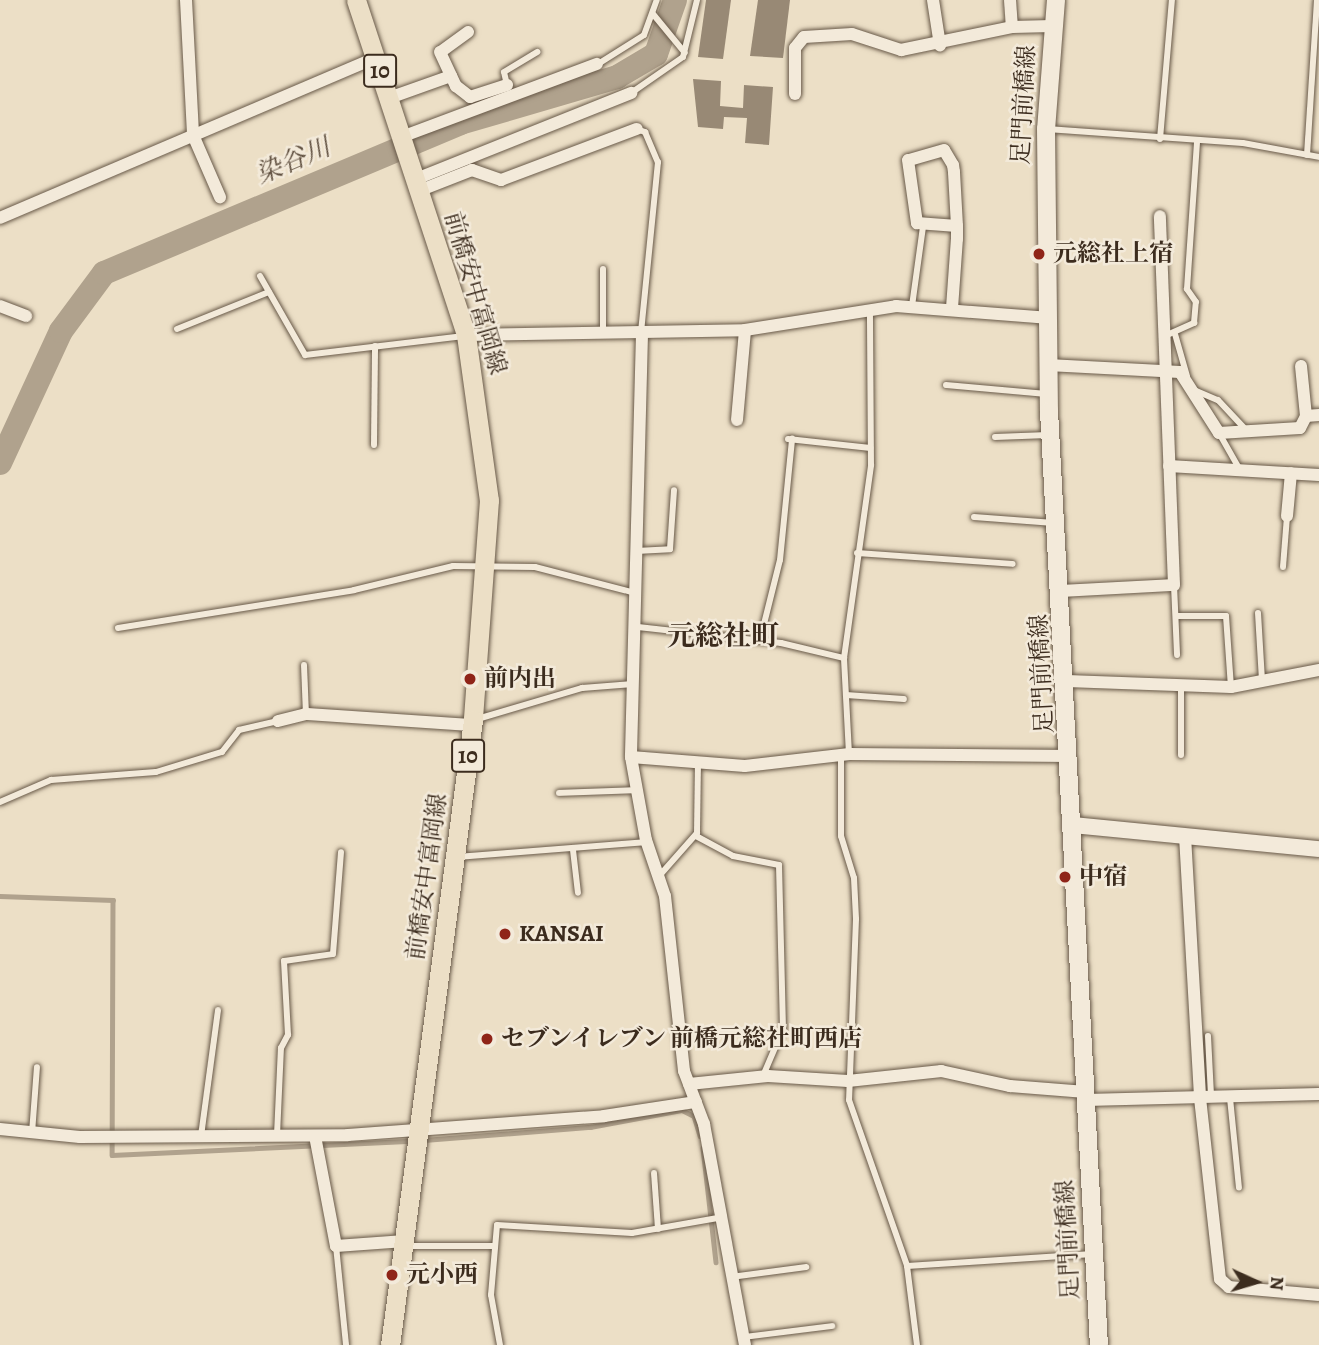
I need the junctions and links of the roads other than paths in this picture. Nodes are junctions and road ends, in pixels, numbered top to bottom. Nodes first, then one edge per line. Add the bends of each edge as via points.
1 (186, 0) edge
2 (356, 0) edge
3 (657, 0) edge
4 (697, 0) edge
5 (933, 0) edge
6 (1010, 0) edge
7 (1056, 0) edge
8 (1172, 0) edge
9 (1317, 0) edge
10 (655, 15) junction
11 (1318, 17) edge
12 (1052, 26) junction
13 (1012, 27) junction
14 (468, 32) dead end
15 (940, 45) junction
16 (683, 50) junction
17 (537, 52) dead end
18 (375, 58) junction
19 (597, 64) joint
20 (451, 76) junction
21 (507, 85) joint
22 (631, 93) joint
23 (795, 94) dead end
24 (389, 98) junction
25 (637, 129) joint
26 (1046, 129) junction
27 (193, 135) junction
28 (405, 138) junction
29 (1160, 139) junction
30 (1196, 141) junction
31 (1307, 155) junction
32 (1319, 157) edge
33 (417, 181) junction
34 (220, 197) dead end
35 (1160, 216) dead end
36 (0, 218) edge
37 (957, 226) junction
38 (923, 227) junction
39 (603, 269) dead end
40 (260, 276) dead end
41 (269, 292) junction
42 (912, 306) junction
43 (1, 308) edge
44 (951, 308) junction
45 (870, 309) junction
46 (26, 316) dead end
47 (1046, 318) junction
48 (177, 329) dead end
49 (745, 330) junction
50 (603, 332) junction
51 (642, 334) junction
52 (466, 335) junction
53 (1171, 335) junction
54 (375, 346) junction
55 (1048, 365) junction
56 (1301, 366) dead end
57 (1164, 372) junction
58 (1188, 376) junction
59 (946, 385) dead end
60 (1194, 390) junction
61 (1048, 394) junction
62 (1313, 416) edge
63 (737, 420) dead end
64 (1247, 431) junction
65 (1219, 433) junction
66 (1050, 435) junction
67 (995, 437) dead end
68 (374, 445) dead end
69 (871, 447) junction
70 (1169, 466) junction
71 (1240, 470) junction
72 (1291, 473) junction
73 (1319, 475) edge
74 (674, 490) dead end
75 (1287, 516) joint
76 (974, 517) dead end
77 (1059, 523) junction
78 (634, 551) junction
79 (857, 553) junction
80 (1013, 564) dead end
81 (489, 565) junction
82 (1283, 567) dead end
83 (1174, 585) junction
84 (1062, 591) junction
85 (632, 592) junction
86 (1258, 613) dead end
87 (1176, 616) junction
88 (638, 627) junction
89 (118, 628) dead end
90 (760, 640) junction
91 (1177, 655) dead end
92 (844, 657) junction
93 (304, 665) dead end
94 (1319, 670) edge
95 (1067, 681) junction
96 (1262, 682) junction
97 (635, 684) junction
98 (1181, 685) junction
99 (1231, 687) junction
100 (846, 695) junction
101 (904, 699) dead end
102 (306, 714) junction
103 (278, 721) joint
104 (472, 723) junction
105 (845, 754) junction
106 (1181, 755) dead end
107 (1070, 756) junction
108 (631, 757) junction
109 (698, 763) junction
110 (637, 790) junction
111 (559, 793) dead end
112 (0, 802) edge
113 (1073, 825) junction
114 (696, 836) junction
115 (1185, 836) junction
116 (646, 842) junction
117 (573, 849) junction
118 (1319, 849) edge
119 (341, 852) dead end
120 (455, 857) junction
121 (660, 875) junction
122 (578, 893) dead end
123 (218, 1010) dead end
124 (1208, 1036) dead end
125 (37, 1067) dead end
126 (763, 1076) junction
127 (848, 1081) junction
128 (689, 1084) junction
129 (1319, 1094) edge
130 (1086, 1096) junction
131 (1230, 1097) junction
132 (1205, 1098) junction
133 (696, 1102) junction
134 (0, 1129) edge
135 (421, 1130) junction
136 (32, 1133) junction
137 (201, 1136) junction
138 (315, 1136) junction
139 (277, 1137) junction
140 (654, 1173) dead end
141 (1239, 1188) dead end
142 (718, 1218) junction
143 (658, 1229) junction
144 (405, 1243) junction
145 (336, 1246) junction
146 (495, 1246) junction
147 (1093, 1254) junction
148 (907, 1266) junction
149 (806, 1267) dead end
150 (729, 1278) junction
151 (1319, 1295) edge
152 (832, 1326) dead end
153 (744, 1341) edge
154 (346, 1345) edge
155 (390, 1345) edge
156 (500, 1345) edge
157 (917, 1345) edge
158 (1099, 1345) edge

1 - 27 street
2 - 18 main road, 10
3 - 10 lane
4 - 16 lane
5 - 15 street
6 - 13 street
7 - 12 main road, 足門前橋線
8 - 29 lane
9 - 11 lane
10 - 16 lane
10 - 19 lane via 636,42
11 - 31 lane
12 - 13 street
12 - 26 main road, 足門前橋線
13 - 15 street
14 - 20 street via 440,52
15 - 23 street via 893,50 852,34 804,37 795,47
16 - 22 lane via 664,75
17 - 21 lane via 504,72
18 - 24 main road, 10
18 - 27 street
19 - 28 street
20 - 21 street via 470,97
20 - 24 street
22 - 33 street
24 - 28 main road, 10
25 - 33 street via 505,179 471,170
25 - 51 lane via 645,132 658,162
26 - 29 lane
26 - 47 main road, 足門前橋線
27 - 34 street
27 - 36 street
28 - 33 main road, 10
29 - 30 lane
30 - 31 lane
30 - 53 lane via 1187,289 1196,302 1194,323
31 - 32 lane
33 - 52 main road, 前橋安中富岡線 / 10
35 - 53 street
37 - 38 street
37 - 38 street via 953,166 944,150 905,163 915,220
37 - 44 street
38 - 42 lane
39 - 50 lane
40 - 41 lane
41 - 48 lane
41 - 54 lane via 305,355
42 - 44 street
42 - 45 street
43 - 46 street
44 - 47 street
45 - 49 street
45 - 69 lane
47 - 55 main road, 足門前橋線
49 - 51 street
49 - 63 street
50 - 51 street
50 - 52 street
51 - 78 street
52 - 54 lane
52 - 81 main road, 前橋安中富岡線 / 10 via 487,454
53 - 57 street
53 - 58 lane
54 - 68 lane
55 - 57 street
55 - 61 main road, 足門前橋線
56 - 62 street
57 - 58 street
57 - 70 street
58 - 60 street
59 - 61 lane
60 - 64 lane via 1218,400
60 - 65 street
61 - 66 main road, 足門前橋線
62 - 64 street via 1300,428
64 - 65 street
65 - 71 lane
66 - 67 lane
66 - 77 main road, 足門前橋線
69 - 79 lane
69 - 90 lane via 790,439 780,560
70 - 71 street
70 - 83 street
71 - 72 street
72 - 73 street
72 - 75 street
74 - 78 lane via 670,549
75 - 82 lane
76 - 77 lane
77 - 84 main road, 足門前橋線
78 - 85 street
79 - 80 lane
79 - 92 lane
81 - 85 lane via 535,566
81 - 89 lane via 418,572 354,590
81 - 104 main road, 前橋安中富岡線 / 10
83 - 84 street
83 - 87 lane
84 - 95 main road, 足門前橋線
85 - 88 street
86 - 96 lane
87 - 91 lane
87 - 99 lane via 1226,615
88 - 90 lane
88 - 97 street
90 - 92 lane
92 - 100 lane
93 - 102 lane
94 - 96 street
95 - 98 street
95 - 107 main road, 足門前橋線
96 - 99 street
97 - 104 lane via 582,688
97 - 108 street
98 - 99 street
98 - 106 lane
100 - 101 lane
100 - 105 lane
102 - 103 street
102 - 104 street
103 - 112 lane via 239,730 222,752 156,772 51,780
104 - 120 main road, 前橋安中富岡線 / 10
105 - 107 street
105 - 109 street via 745,766
105 - 127 lane via 841,836 854,878 856,919
107 - 113 main road, 足門前橋線
108 - 109 street
108 - 110 street
109 - 114 lane
110 - 111 lane
110 - 116 street
113 - 115 street
113 - 130 main road, 足門前橋線
114 - 121 lane
114 - 126 lane via 733,856 779,865 783,1029
115 - 118 street
115 - 132 street
116 - 117 lane
116 - 121 street
117 - 120 lane
117 - 122 lane
119 - 139 lane via 333,954 284,961 288,1035 281,1048
120 - 135 main road, 前橋安中富岡線 / 10
121 - 128 street
123 - 137 lane
124 - 132 lane
125 - 136 lane
126 - 127 street
126 - 128 street
127 - 130 street via 941,1071
127 - 148 lane via 874,1178
128 - 133 street
129 - 131 street
130 - 132 street
130 - 147 main road, 足門前橋線
131 - 132 street
131 - 141 lane
132 - 151 street via 1223,1285
133 - 135 street via 604,1116
133 - 142 street
134 - 136 street
135 - 138 street
135 - 144 main road, 前橋安中富岡線 / 10
136 - 137 street
137 - 139 street
138 - 139 street
138 - 145 street
140 - 143 lane
142 - 143 lane
142 - 150 street
143 - 146 lane via 593,1233 503,1222 497,1225
144 - 145 street
144 - 146 lane
144 - 155 main road, 前橋安中富岡線 / 10
145 - 154 lane
146 - 156 lane via 491,1295
147 - 148 lane
147 - 158 main road, 足門前橋線
148 - 157 lane
149 - 150 lane
150 - 153 street
152 - 153 lane

